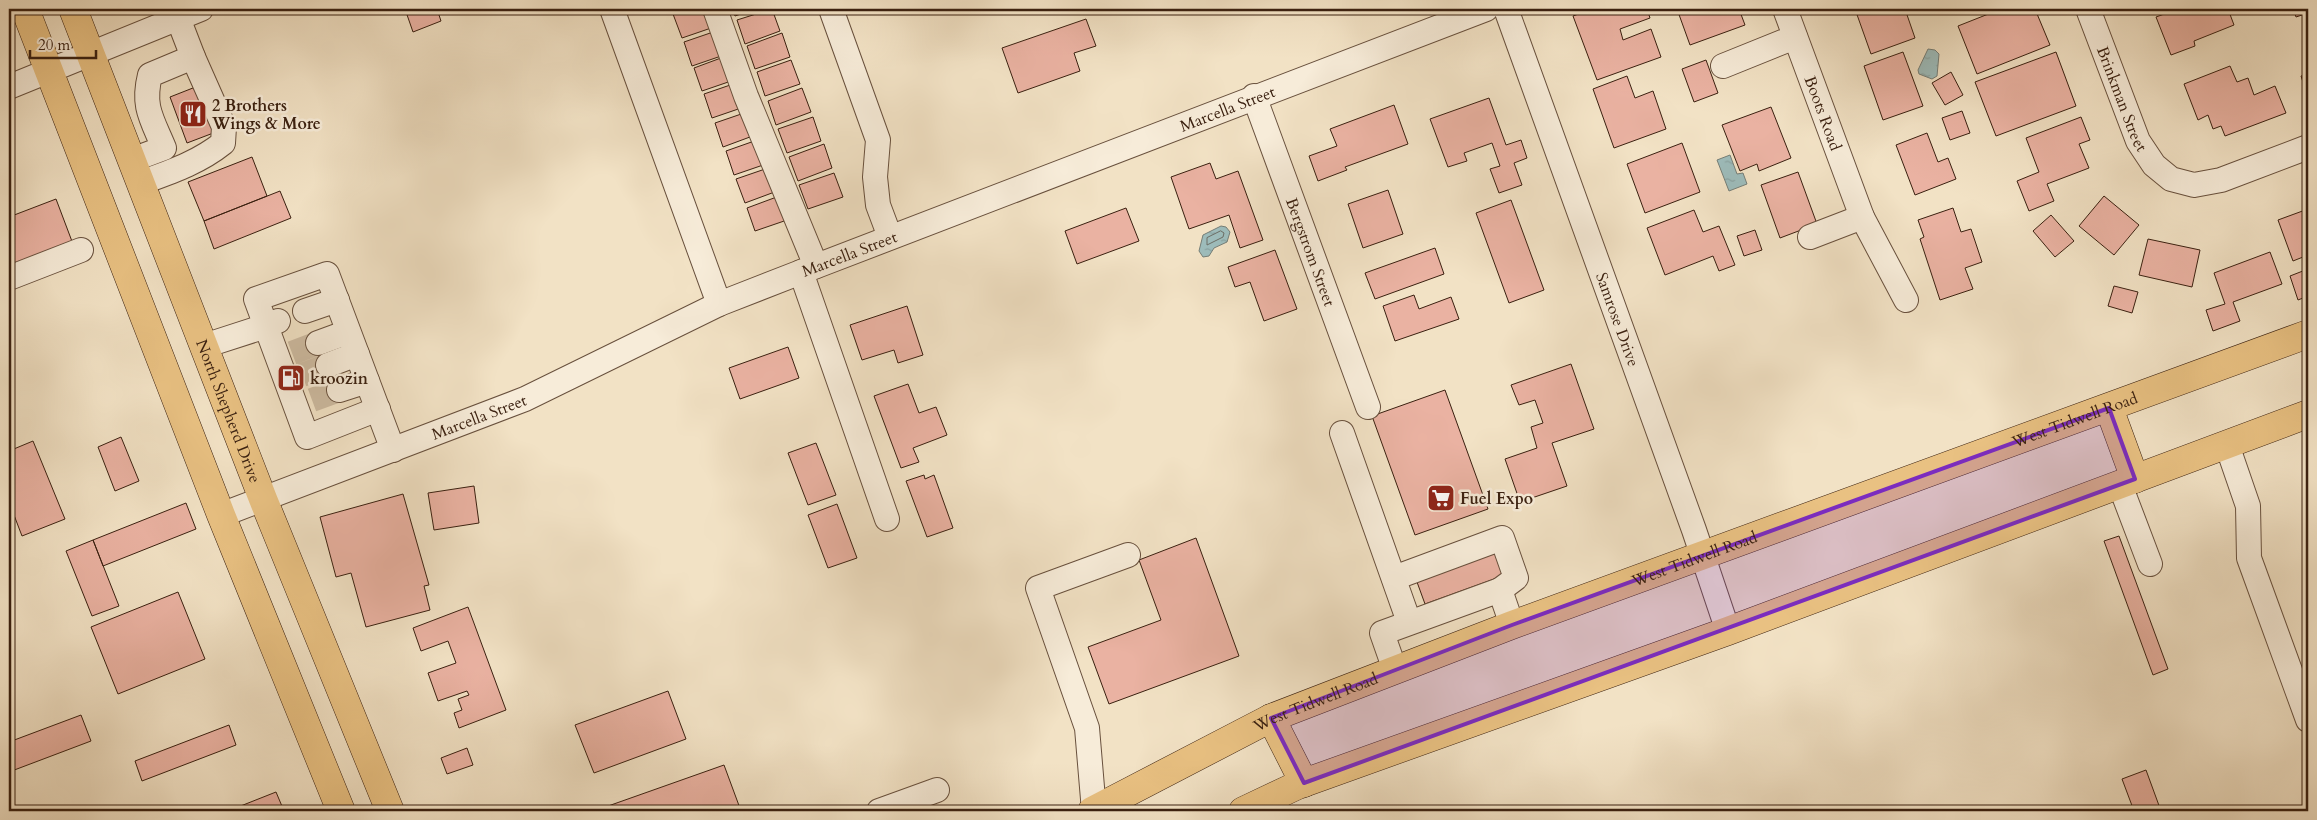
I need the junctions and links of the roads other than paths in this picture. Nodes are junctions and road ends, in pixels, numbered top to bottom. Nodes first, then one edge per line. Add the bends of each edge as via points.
1 (25, 9) edge
2 (73, 9) edge
3 (201, 9) edge
4 (612, 9) edge
5 (715, 9) edge
6 (830, 9) edge
7 (1486, 9) edge
8 (1506, 9) edge
9 (1785, 9) edge
10 (2088, 9) edge
11 (178, 18) junction
12 (1795, 37) junction
13 (90, 52) junction
14 (193, 57) junction
15 (1723, 66) dead end
16 (49, 70) junction
17 (9, 87) edge
18 (1254, 96) junction
19 (146, 106) junction
20 (115, 117) junction
21 (2308, 147) edge
22 (136, 171) junction
23 (1862, 217) junction
24 (890, 237) junction
25 (1810, 237) dead end
26 (81, 250) dead end
27 (808, 269) junction
28 (9, 278) edge
29 (337, 300) junction
30 (1906, 300) dead end
31 (719, 304) junction
32 (305, 311) dead end
33 (272, 324) junction
34 (348, 332) junction
35 (2308, 334) edge
36 (318, 343) tunnel mouth
37 (204, 346) junction
38 (356, 354) junction
39 (328, 365) tunnel mouth
40 (366, 381) junction
41 (339, 390) tunnel mouth
42 (1368, 407) dead end
43 (2109, 408) junction
44 (378, 409) junction
45 (2308, 414) edge
46 (1342, 433) dead end
47 (2227, 445) junction
48 (393, 450) junction
49 (2128, 482) junction
50 (263, 499) junction
51 (221, 515) junction
52 (887, 519) dead end
53 (1128, 555) dead end
54 (1703, 556) junction
55 (2150, 564) dead end
56 (1394, 578) junction
57 (1500, 590) junction
58 (1409, 622) junction
59 (1512, 625) junction
60 (1728, 631) junction
61 (1395, 670) junction
62 (1271, 718) junction
63 (2308, 720) edge
64 (1304, 783) junction
65 (938, 790) dead end
66 (341, 811) edge
67 (390, 811) edge
68 (879, 811) edge
69 (1093, 811) edge
70 (1243, 811) edge

1 - 16 main road
2 - 13 main road, North Shepherd Drive
3 - 11 street
4 - 31 street
5 - 27 street
6 - 24 street via 878,140 874,178 878,205
7 - 18 street, Marcella Street
8 - 54 street, Samrose Drive
9 - 12 street, Boots Road
10 - 21 street, Brinkman Street via 2138,142 2154,165 2171,179 2194,185 2221,180
11 - 13 street
11 - 14 street
12 - 15 street
12 - 23 street, Boots Road
13 - 16 street
13 - 20 main road, North Shepherd Drive
14 - 19 street via 150,75
14 - 22 street via 224,127 224,143 185,167
16 - 17 street
16 - 51 main road
18 - 24 street, Marcella Street
18 - 42 street, Bergstrom Street
19 - 20 street
19 - 22 street via 164,148
20 - 22 main road, North Shepherd Drive
22 - 37 main road, North Shepherd Drive
23 - 25 street
23 - 30 street, Boots Road
24 - 27 street, Marcella Street
26 - 28 street
27 - 31 street, Marcella Street
27 - 52 street
29 - 32 street
29 - 33 street via 327,274 256,299
29 - 34 street
31 - 48 street, Marcella Street via 525,400
33 - 37 street
33 - 44 street via 304,402 307,437
34 - 36 street
34 - 38 street
35 - 43 main road, West Tidwell Road
37 - 50 main road, North Shepherd Drive
38 - 39 street
38 - 40 street
40 - 41 street
40 - 44 street
43 - 49 main road
43 - 54 main road, West Tidwell Road
44 - 48 street
45 - 47 main road
46 - 56 street
47 - 49 main road
47 - 63 street via 2248,506 2249,558
48 - 50 street, Marcella Street
49 - 55 street
49 - 60 main road
50 - 51 street, Marcella Street
50 - 67 main road, North Shepherd Drive
51 - 66 main road
53 - 69 street via 1038,588 1087,728
54 - 59 main road, West Tidwell Road
54 - 60 street, Samrose Drive
56 - 57 street via 1502,538 1516,578
56 - 58 street
57 - 58 street
57 - 59 street
58 - 61 street via 1382,633
59 - 61 main road, West Tidwell Road
60 - 64 main road
61 - 62 main road, West Tidwell Road
62 - 64 main road
62 - 69 main road, West Tidwell Road
64 - 70 main road
65 - 68 street

